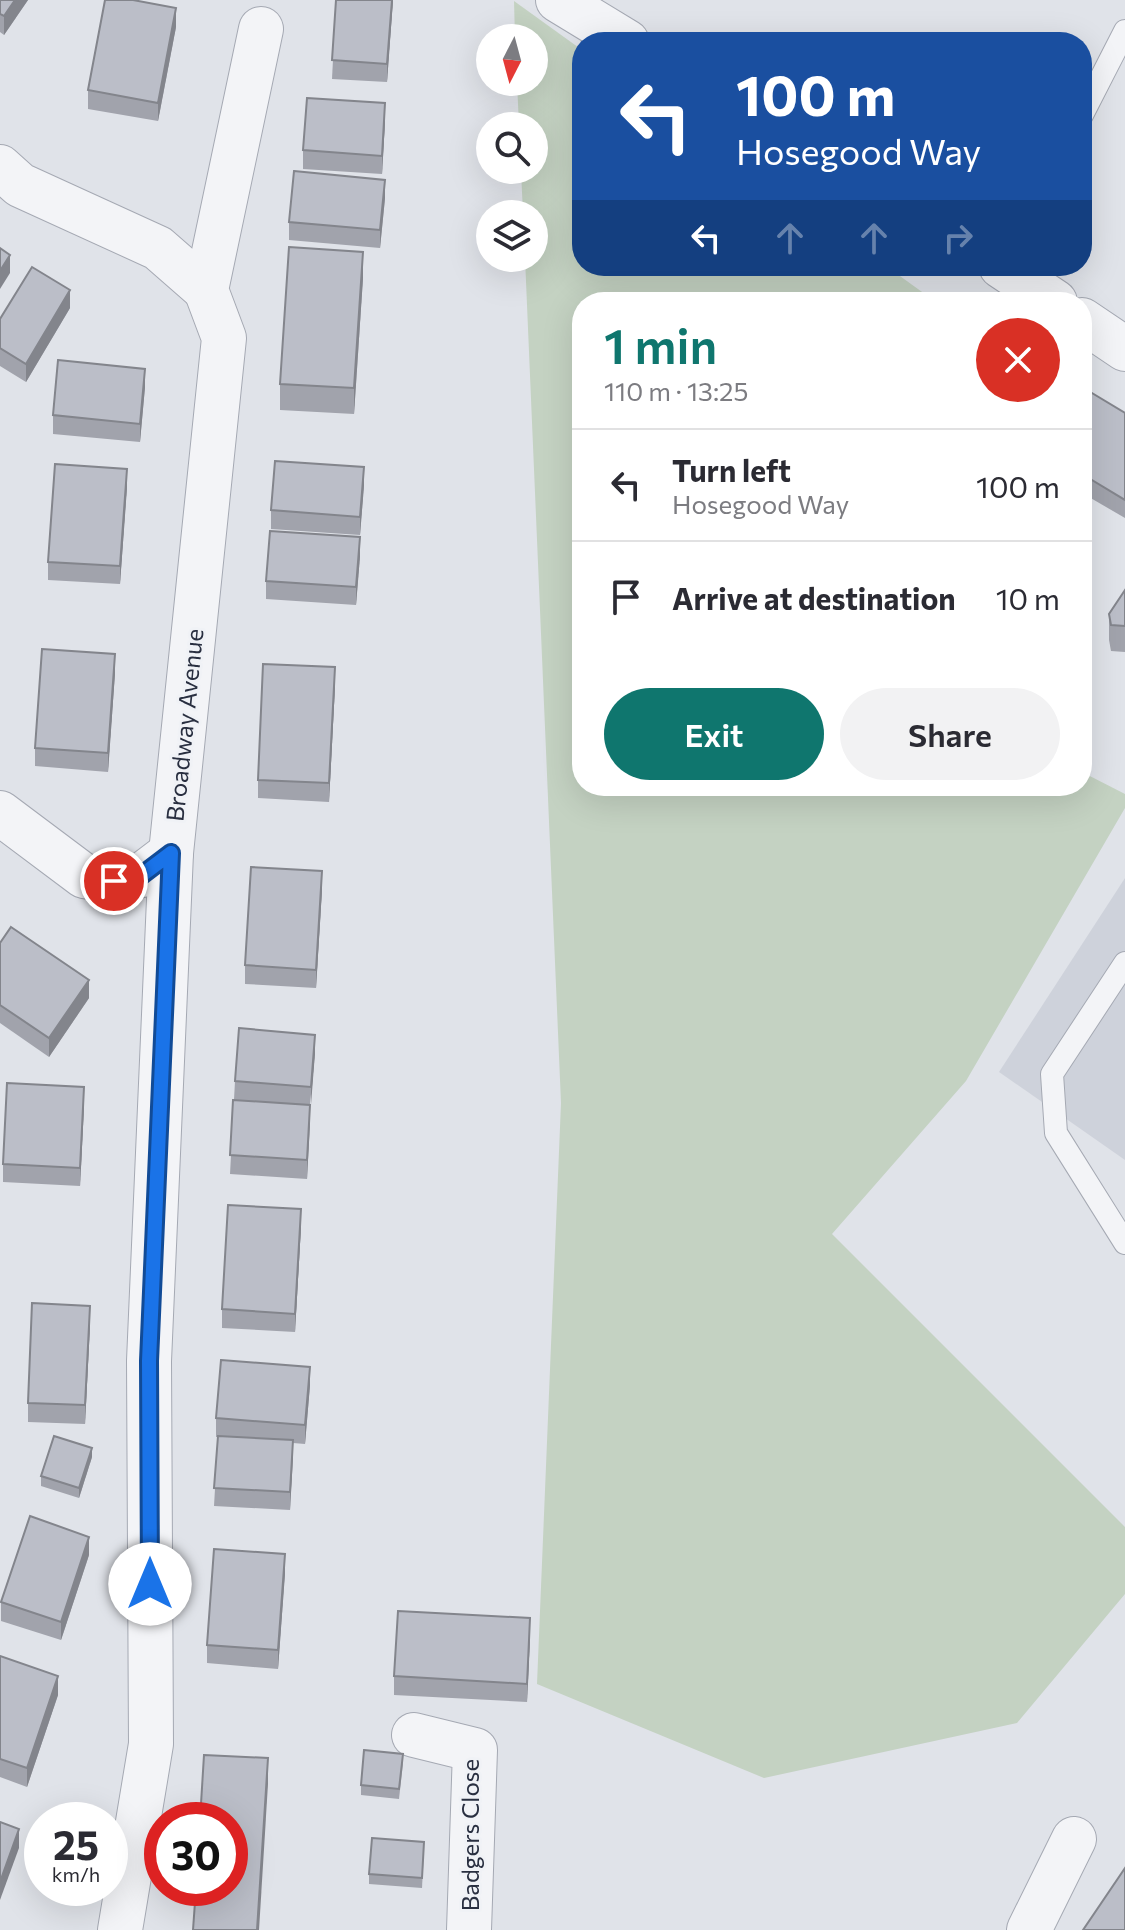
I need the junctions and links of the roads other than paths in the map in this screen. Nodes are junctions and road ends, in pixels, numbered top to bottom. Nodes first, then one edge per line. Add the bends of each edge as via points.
1 (558, 0) edge
2 (261, 29) dead end
3 (1125, 31) edge
4 (611, 32) edge
5 (1092, 95) edge
6 (0, 167) edge
7 (1016, 276) edge
8 (206, 290) junction
9 (1040, 292) edge
10 (1092, 327) edge
11 (1125, 349) edge
12 (0, 813) edge
13 (171, 853) junction
14 (1125, 963) edge
15 (1125, 1243) edge
16 (414, 1735) dead end
17 (1074, 1839) dead end
18 (120, 1930) edge
19 (469, 1930) edge
20 (1029, 1930) edge

1 - 4 street
2 - 8 street
3 - 5 lane
6 - 8 street, Broadway Avenue via 20,185 158,248
7 - 9 street
8 - 13 street, Broadway Avenue via 224,338
10 - 11 street
12 - 13 street via 84,876 114,881 142,875
13 - 18 street, Broadway Avenue via 149,1361 151,1744
14 - 15 lane via 1052,1074 1056,1133
16 - 19 street, Badgers Close via 475,1750
17 - 20 street

